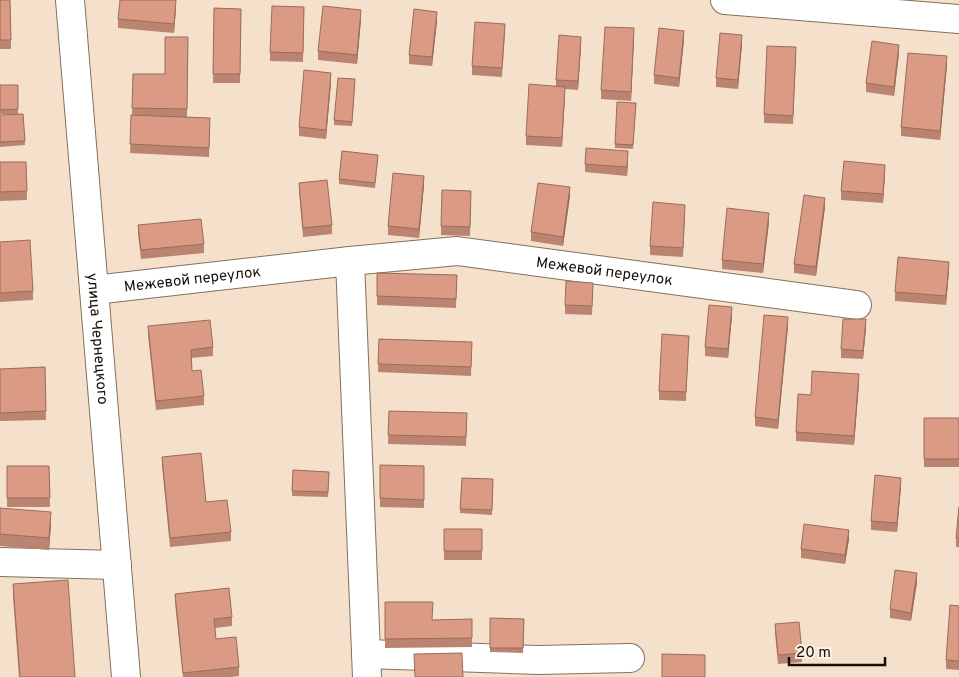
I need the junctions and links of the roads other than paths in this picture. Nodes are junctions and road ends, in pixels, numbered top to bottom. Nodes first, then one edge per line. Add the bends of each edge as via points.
1 (70, 0) edge
2 (725, 0) edge
3 (959, 19) edge
4 (350, 261) junction
5 (94, 290) junction
6 (857, 305) dead end
7 (0, 562) edge
8 (117, 565) junction
9 (630, 658) dead end
10 (366, 665) edge
11 (126, 677) edge

1 - 5 street, улица Чернецкого
2 - 3 street
4 - 5 street, Межевой переулок
4 - 6 street, Межевой переулок via 456,251
4 - 10 street
5 - 8 street, улица Чернецкого
7 - 8 street
8 - 11 street, улица Чернецкого
9 - 10 street

